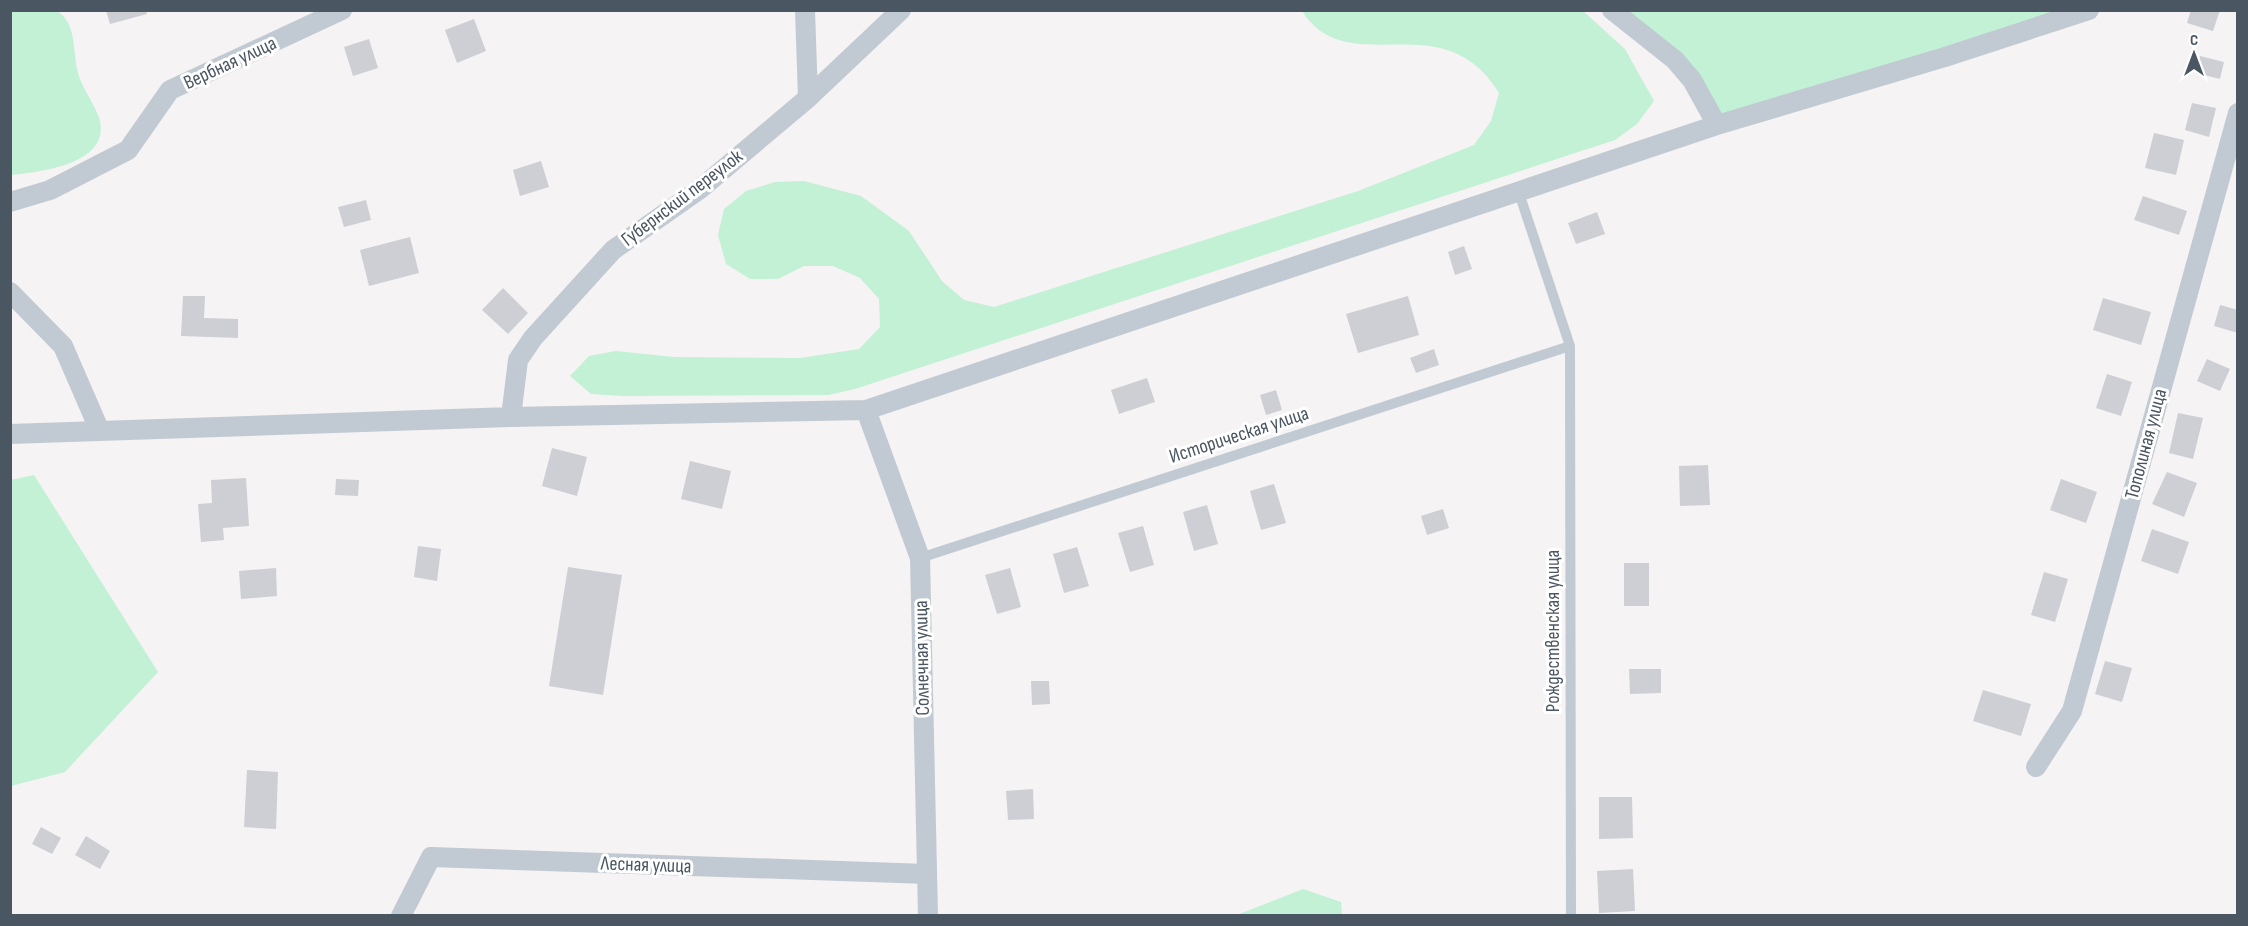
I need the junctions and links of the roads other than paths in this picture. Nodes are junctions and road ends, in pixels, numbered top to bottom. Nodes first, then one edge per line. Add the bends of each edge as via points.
1 (342, 10) edge
2 (805, 10) edge
3 (901, 10) edge
4 (1612, 10) edge
5 (2089, 10) edge
6 (808, 98) junction
7 (2238, 113) edge
8 (1717, 125) junction
9 (1518, 190) junction
10 (10, 202) edge
11 (10, 292) edge
12 (1570, 346) junction
13 (866, 410) junction
14 (511, 417) junction
15 (99, 429) junction
16 (10, 434) edge
17 (920, 558) junction
18 (2036, 767) dead end
19 (927, 874) junction
20 (401, 915) edge
21 (928, 915) edge
22 (1571, 915) edge

1 - 10 street, Вербная улица via 171,90 128,150 50,190
2 - 6 street
3 - 6 street, Губернский переулок
4 - 8 street via 1675,60 1692,80
5 - 8 street
6 - 14 street, Губернский переулок via 700,189 613,250 533,338 519,360
7 - 18 street, Тополиная улица via 2072,711
8 - 9 street
9 - 12 lane, Рождественская улица
9 - 13 street
11 - 15 street via 63,346
12 - 17 lane, Историческая улица
12 - 22 lane, Рождественская улица
13 - 14 street
13 - 17 street, Солнечная улица
14 - 15 street
15 - 16 street
17 - 19 street, Солнечная улица
19 - 20 street, Лесная улица via 431,857
19 - 21 street, Солнечная улица

